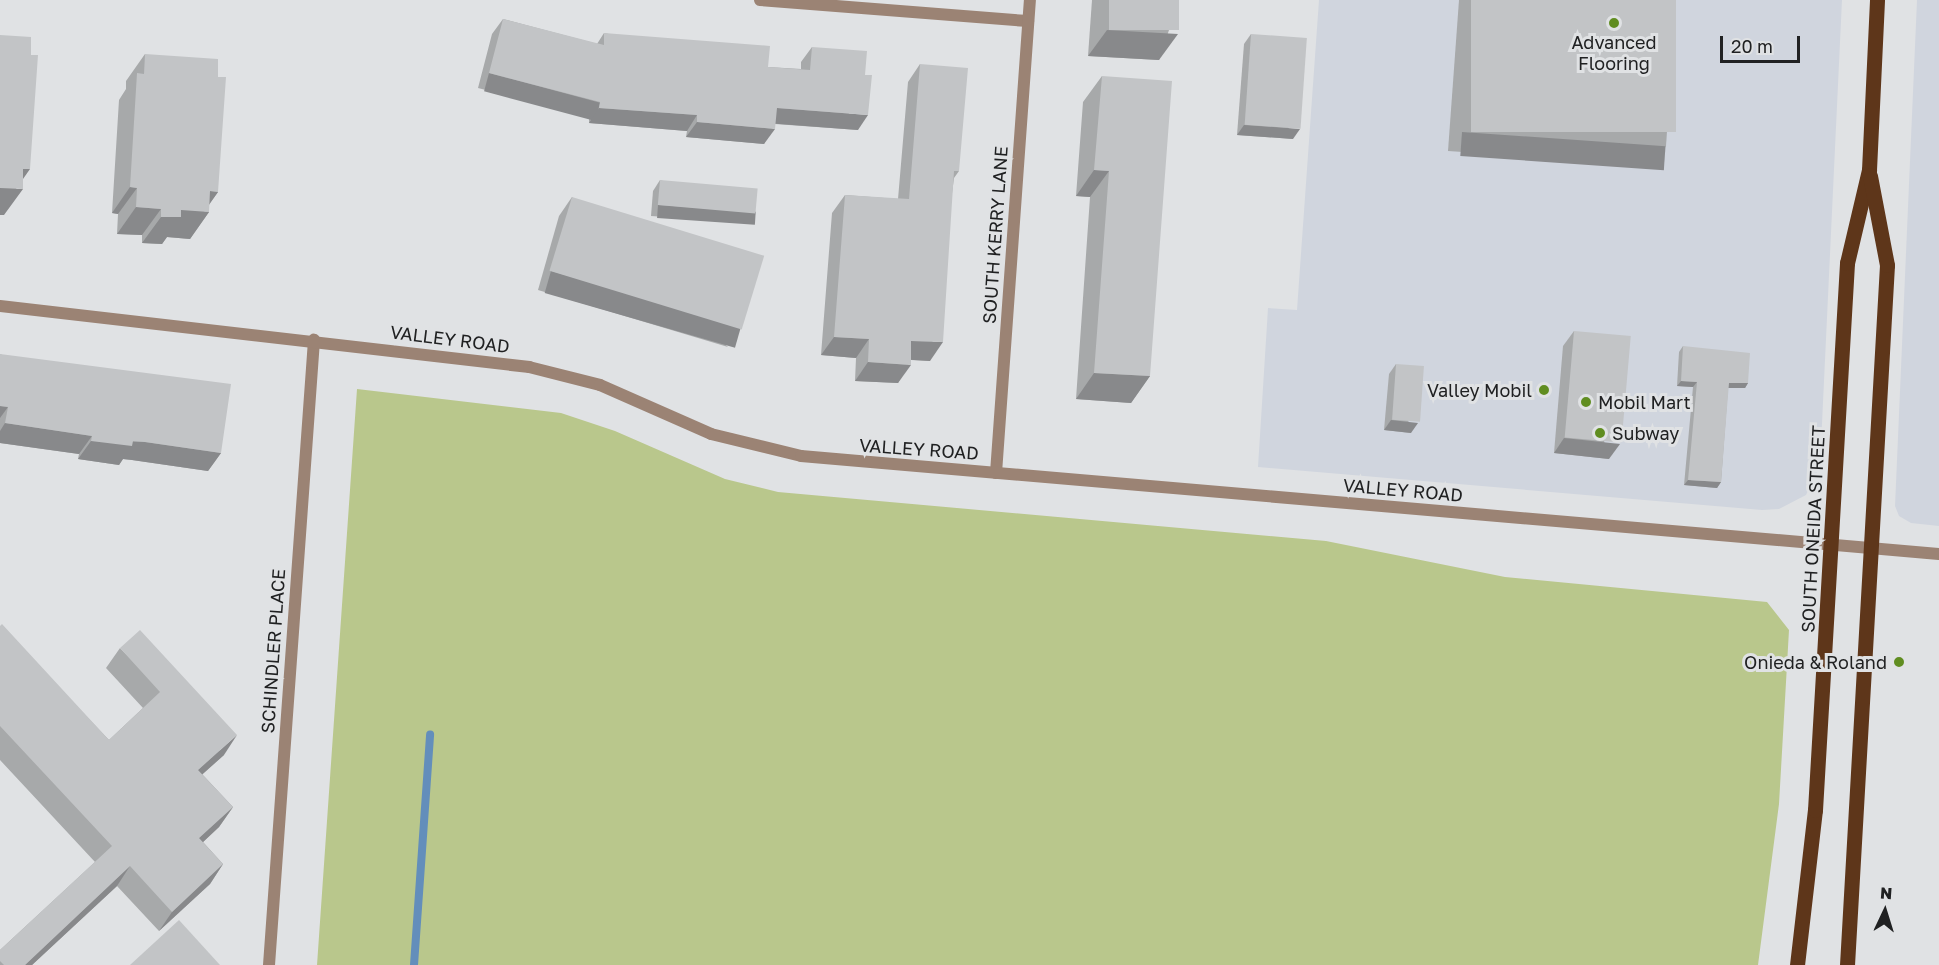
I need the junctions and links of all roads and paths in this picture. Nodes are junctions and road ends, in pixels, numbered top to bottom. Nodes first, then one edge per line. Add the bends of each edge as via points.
1 (760, 0) edge
2 (1030, 0) edge
3 (1877, 0) edge
4 (1028, 21) junction
5 (1869, 170) junction
6 (0, 306) edge
7 (314, 340) junction
8 (996, 473) junction
9 (1833, 543) junction
10 (1872, 546) junction
11 (1939, 554) edge
12 (269, 965) edge
13 (1797, 965) edge
14 (1847, 965) edge

1 - 4 street
2 - 4 street, SOUTH KERRY LANE
3 - 5 main road, SOUTH ONEIDA STREET
4 - 8 street, SOUTH KERRY LANE
5 - 9 main road, SOUTH ONEIDA STREET via 1847,263
5 - 10 main road, SOUTH ONEIDA STREET via 1887,265
6 - 7 street, VALLEY ROAD
7 - 8 street, VALLEY ROAD via 491,361 565,375 638,400 711,435 801,456
7 - 12 street, SCHINDLER PLACE
8 - 9 street, VALLEY ROAD
9 - 10 street, VALLEY ROAD
9 - 13 main road, SOUTH ONEIDA STREET via 1815,810
10 - 11 street, VALLEY ROAD
10 - 14 main road, SOUTH ONEIDA STREET

